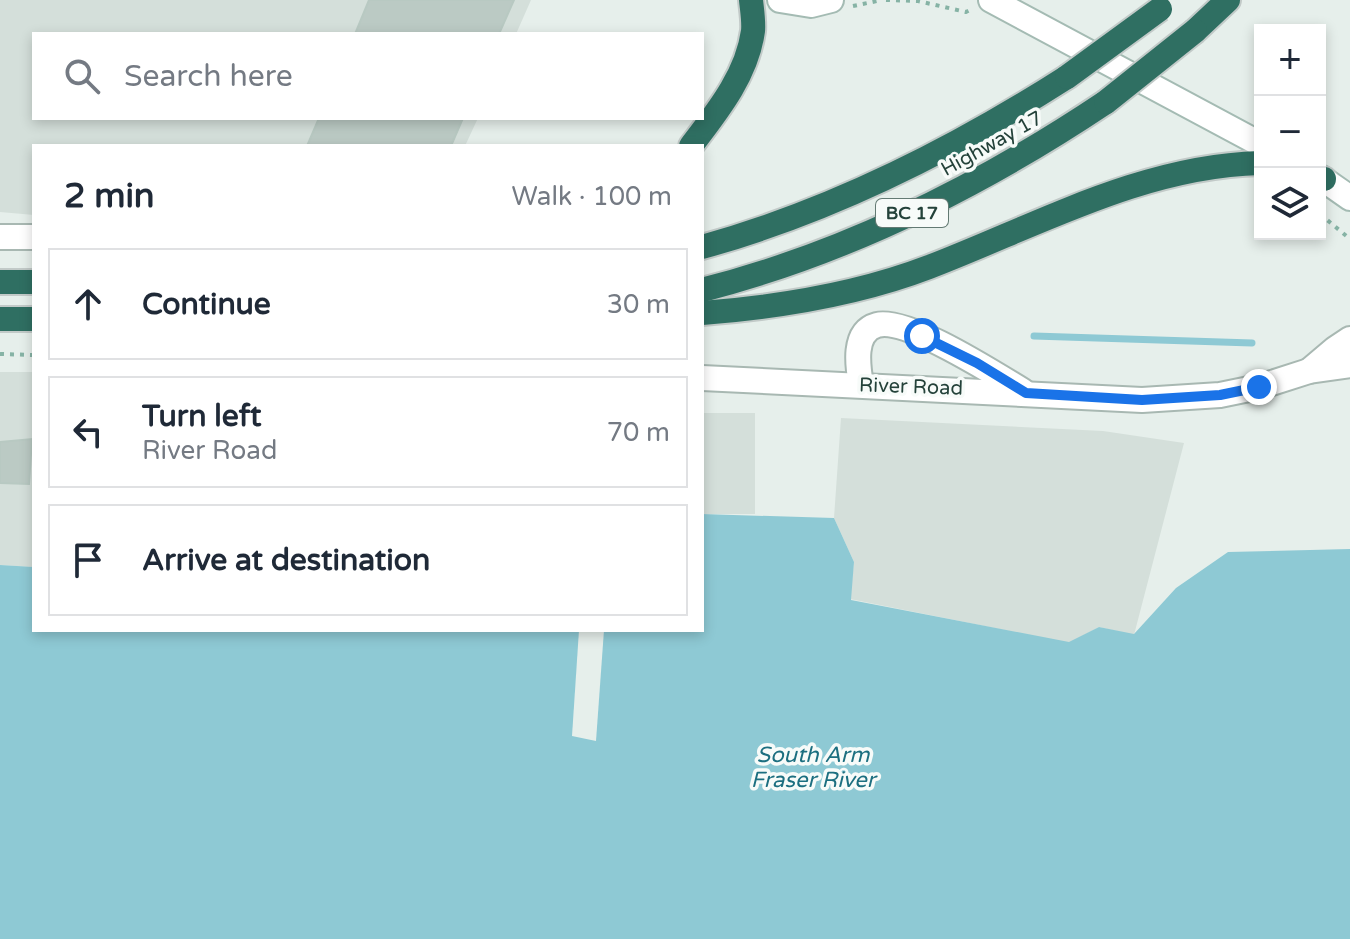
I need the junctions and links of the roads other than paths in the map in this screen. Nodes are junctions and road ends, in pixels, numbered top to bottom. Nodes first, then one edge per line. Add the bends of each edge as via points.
1 (751, 0) edge
2 (780, 0) edge
3 (831, 0) edge
4 (1228, 0) edge
5 (990, 1) edge
6 (1166, 3) edge
7 (1254, 141) edge
8 (692, 144) edge
9 (1254, 163) edge
10 (1326, 180) edge
11 (1326, 181) edge
12 (1350, 187) edge
13 (1350, 198) edge
14 (0, 237) edge
15 (32, 237) edge
16 (704, 246) edge
17 (0, 282) edge
18 (32, 282) edge
19 (704, 289) edge
20 (704, 313) edge
21 (0, 319) edge
22 (32, 319) edge
23 (1350, 339) edge
24 (1350, 365) edge
25 (1309, 371) junction
26 (704, 378) edge
27 (861, 385) junction
28 (1026, 393) junction

1 - 8 highway via 753,30 745,61 730,93
2 - 3 street via 799,5
4 - 19 highway, Highway 17 / BC 17, bridge via 1106,102 1000,169 801,260
5 - 7 street
6 - 16 highway, Highway 17 / BC 17, bridge via 1067,77 973,135 839,200
9 - 20 highway via 1209,167 1145,183 885,283 792,303
10 - 12 street
11 - 13 street
14 - 15 street
17 - 18 highway
21 - 22 highway
23 - 25 street, River Road
24 - 25 street, River Road
25 - 28 street, River Road via 1259,387 1188,398
26 - 27 street, River Road
27 - 28 street, River Road
27 - 28 street via 858,353 863,339 868,330 890,325 949,349

